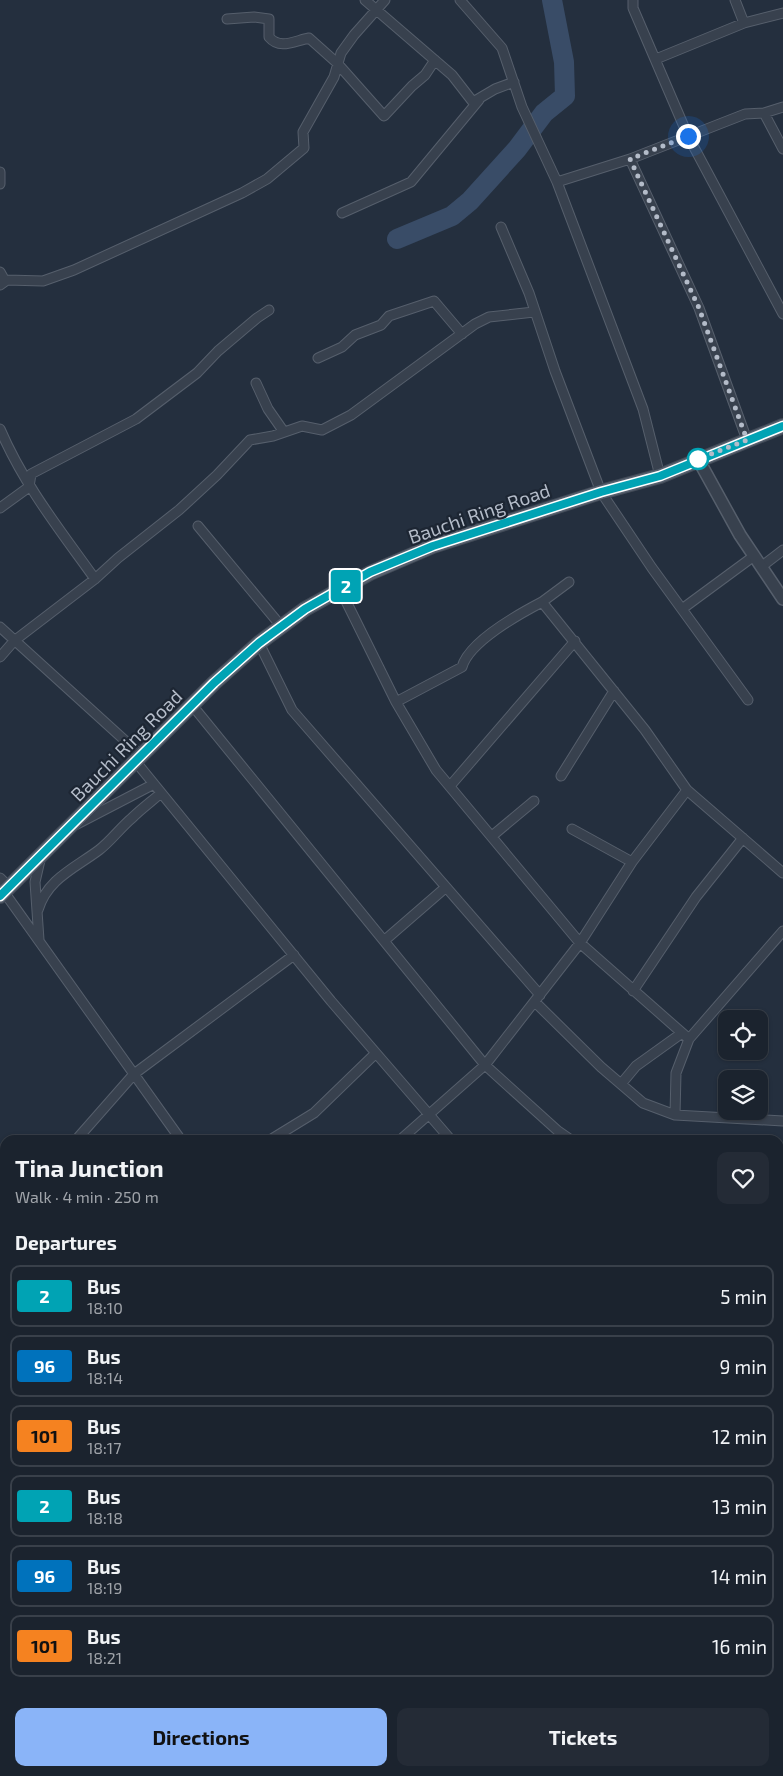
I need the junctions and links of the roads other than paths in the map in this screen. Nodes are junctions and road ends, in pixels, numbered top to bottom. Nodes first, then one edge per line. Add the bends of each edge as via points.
1 (365, 0) edge
2 (385, 0) edge
3 (460, 0) edge
4 (633, 0) edge
5 (735, 0) edge
6 (375, 10) junction
7 (783, 13) edge
8 (226, 19) dead end
9 (744, 23) junction
10 (656, 59) junction
11 (435, 60) junction
12 (337, 63) junction
13 (514, 82) junction
14 (482, 96) junction
15 (783, 107) edge
16 (764, 113) junction
17 (688, 136) junction
18 (783, 149) edge
19 (630, 159) junction
20 (0, 172) edge
21 (557, 182) junction
22 (0, 184) edge
23 (342, 213) dead end
24 (501, 227) dead end
25 (0, 272) edge
26 (4, 283) edge
27 (270, 310) dead end
28 (534, 312) junction
29 (783, 314) edge
30 (462, 334) junction
31 (318, 358) dead end
32 (256, 383) dead end
33 (783, 426) edge
34 (0, 429) edge
35 (284, 432) junction
36 (747, 440) junction
37 (698, 459) junction
38 (660, 476) junction
39 (29, 487) junction
40 (601, 492) junction
41 (0, 508) edge
42 (198, 526) dead end
43 (783, 550) edge
44 (754, 556) junction
45 (761, 567) junction
46 (95, 579) junction
47 (569, 582) dead end
48 (340, 589) junction
49 (783, 599) edge
50 (542, 602) junction
51 (682, 610) junction
52 (281, 626) junction
53 (0, 627) edge
54 (14, 641) junction
55 (575, 641) junction
56 (259, 643) junction
57 (0, 656) edge
58 (614, 691) junction
59 (748, 700) dead end
60 (396, 702) junction
61 (192, 705) junction
62 (139, 759) junction
63 (561, 776) dead end
64 (154, 784) junction
65 (450, 786) junction
66 (687, 790) junction
67 (162, 794) junction
68 (534, 801) dead end
69 (68, 829) junction
70 (572, 829) dead end
71 (492, 836) junction
72 (743, 838) junction
73 (41, 856) junction
74 (632, 862) junction
75 (783, 873) edge
76 (3, 888) edge
77 (445, 888) junction
78 (38, 910) junction
79 (783, 931) edge
80 (385, 940) junction
81 (40, 942) junction
82 (580, 943) junction
83 (294, 955) junction
84 (633, 991) junction
85 (537, 998) junction
86 (686, 1036) junction
87 (376, 1053) junction
88 (486, 1065) junction
89 (134, 1074) junction
90 (622, 1084) junction
91 (429, 1114) junction
92 (675, 1115) junction
93 (783, 1121) edge
94 (80, 1135) edge
95 (177, 1135) edge
96 (278, 1135) edge
97 (406, 1135) edge
98 (447, 1135) edge
99 (564, 1135) edge

1 - 6 street
2 - 6 street
3 - 13 street via 502,48
4 - 10 street via 633,8
5 - 9 street
6 - 11 street
6 - 12 street via 341,53
7 - 9 street
8 - 12 street via 269,19 269,38 274,44 309,38
9 - 10 street
10 - 17 street
11 - 12 street via 425,75 384,116
11 - 14 street via 452,75 473,102
12 - 26 street via 334,76 303,132 304,148 267,179 74,270 43,281
13 - 14 street
13 - 21 street via 522,107
14 - 23 street via 411,182
15 - 16 street
16 - 17 street via 745,114
16 - 18 street
17 - 19 street
17 - 29 street
19 - 21 street
19 - 36 street via 699,308
20 - 22 street
21 - 38 street via 643,409
24 - 28 street
25 - 26 street
27 - 39 street via 218,351 197,373 136,419 31,474
28 - 30 street via 489,316
28 - 40 street
30 - 31 street via 434,301 389,316 381,325 355,335 342,347
30 - 35 street via 351,415 322,430 302,426
32 - 35 street
33 - 36 main road, Bauchi Ring Road
34 - 39 street
35 - 46 street via 250,440 179,510
36 - 37 main road, Bauchi Ring Road
37 - 38 main road, Bauchi Ring Road
37 - 44 street
38 - 40 main road, Bauchi Ring Road
39 - 41 street
39 - 46 street
40 - 48 main road, Bauchi Ring Road via 433,546 370,572
40 - 51 street
42 - 52 street
43 - 45 street
44 - 45 street
44 - 51 street
45 - 49 street
46 - 54 street
47 - 50 street
48 - 52 main road, Bauchi Ring Road
48 - 60 street
50 - 55 street
50 - 60 street via 478,644 464,658 462,668
51 - 59 street
52 - 56 main road, Bauchi Ring Road
53 - 54 street
54 - 57 street
54 - 62 street
55 - 58 street
55 - 65 street
56 - 61 main road, Bauchi Ring Road
56 - 77 street via 292,710
58 - 63 street
58 - 66 street
60 - 65 street via 436,770
61 - 62 main road, Bauchi Ring Road
61 - 80 street
62 - 64 street
62 - 69 main road, Bauchi Ring Road
64 - 67 street
64 - 69 street
65 - 71 street
66 - 72 street
66 - 74 street
67 - 78 street via 132,817 100,850 69,868 51,885
67 - 83 street
68 - 71 street
69 - 73 main road, Bauchi Ring Road
70 - 74 street
71 - 82 street
72 - 75 street
72 - 84 street via 696,897
73 - 76 main road, Bauchi Ring Road
73 - 78 street via 35,882
74 - 82 street
76 - 81 street
77 - 80 street
77 - 85 street
78 - 81 street
79 - 86 street
80 - 88 street
81 - 89 street
82 - 84 street
82 - 85 street
83 - 87 street
83 - 89 street
84 - 86 street
85 - 88 street
85 - 90 street via 601,1067
86 - 90 street via 636,1066
86 - 92 street via 676,1073
87 - 91 street
87 - 96 street via 314,1113
88 - 91 street
88 - 99 street
89 - 94 street
89 - 95 street
90 - 92 street via 643,1103
91 - 97 street
91 - 98 street
92 - 93 street

